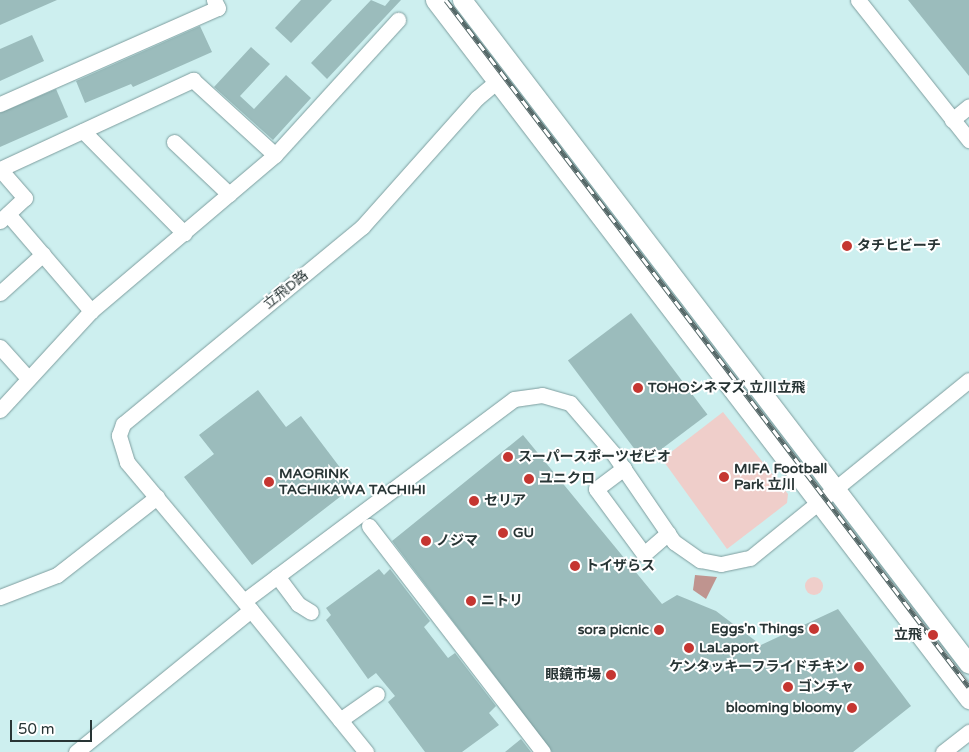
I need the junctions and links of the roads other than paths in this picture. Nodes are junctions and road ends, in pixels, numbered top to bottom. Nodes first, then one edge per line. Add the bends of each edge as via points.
1 (214, 0) edge
2 (435, 0) edge
3 (462, 0) edge
4 (858, 0) edge
5 (398, 20) dead end
6 (498, 81) junction
7 (0, 104) edge
8 (969, 106) edge
9 (952, 120) junction
10 (83, 131) junction
11 (969, 140) edge
12 (174, 142) dead end
13 (275, 155) junction
14 (0, 170) edge
15 (229, 194) junction
16 (4, 217) edge
17 (184, 233) junction
18 (43, 254) junction
19 (0, 293) edge
20 (91, 311) junction
21 (0, 347) edge
22 (27, 377) junction
23 (969, 380) edge
24 (0, 410) edge
25 (624, 468) junction
26 (835, 490) junction
27 (157, 497) junction
28 (818, 504) junction
29 (369, 526) dead end
30 (668, 534) junction
31 (277, 576) junction
32 (0, 597) edge
33 (248, 606) junction
34 (311, 612) dead end
35 (969, 664) edge
36 (377, 694) dead end
37 (969, 699) edge
38 (340, 720) junction
39 (969, 732) edge
40 (360, 750) edge
41 (76, 752) edge
42 (543, 752) edge
43 (943, 752) edge

1 - 7 street via 218,8
2 - 6 main road
3 - 26 main road
4 - 9 street
5 - 13 street
6 - 27 street, 立飛D路 via 477,98 362,227 123,424 119,435 127,462
6 - 28 main road
8 - 9 street
9 - 11 street
10 - 13 street via 193,80
10 - 14 street
10 - 17 street
12 - 15 street
13 - 15 street
14 - 16 street via 25,198
15 - 17 street
16 - 18 street
17 - 20 street
18 - 19 street
18 - 20 street
20 - 22 street
21 - 22 street
22 - 24 street
23 - 26 street
25 - 30 street
25 - 30 street via 596,489 644,554
25 - 31 street via 582,412 570,403 542,395 514,399
26 - 28 street
26 - 35 main road
27 - 32 street via 57,575
27 - 33 street, 立飛D路
28 - 30 street via 750,558 735,563 700,560 687,554
28 - 37 main road
29 - 42 street
31 - 33 street
31 - 34 street via 298,604
33 - 38 street, 立飛D路
33 - 41 street
36 - 38 street
38 - 40 street, 立飛D路
39 - 43 street

